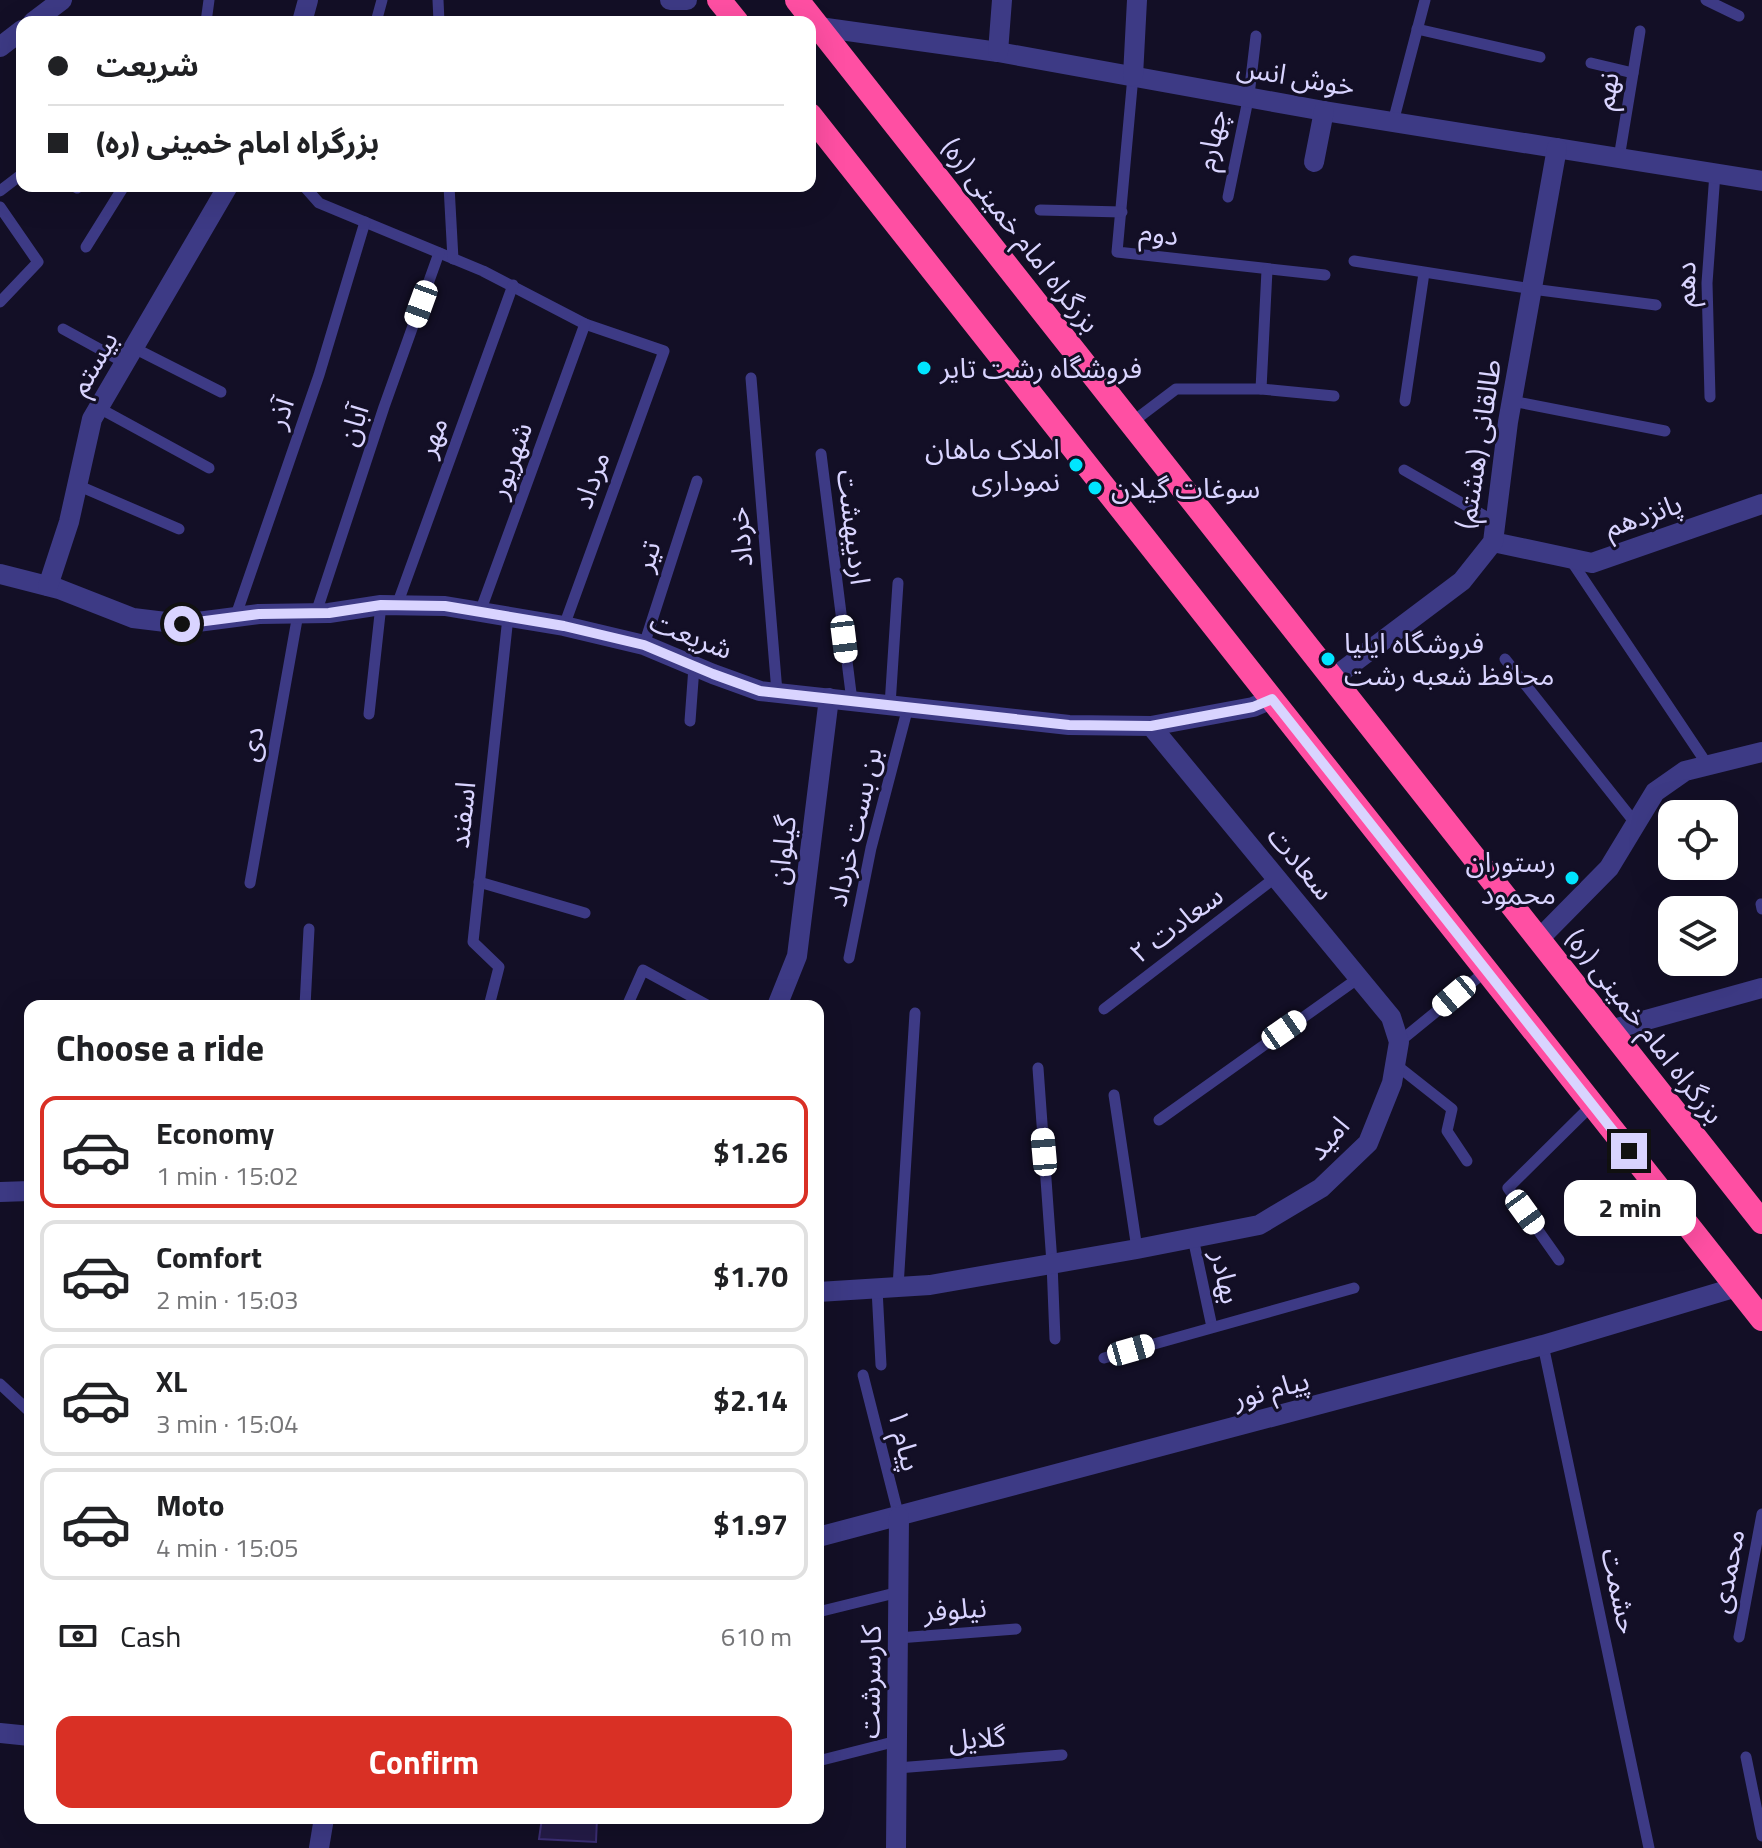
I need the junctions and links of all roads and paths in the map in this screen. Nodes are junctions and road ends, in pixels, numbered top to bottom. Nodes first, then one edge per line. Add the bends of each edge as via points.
1 (62, 0) edge
2 (670, 0) edge
3 (687, 0) edge
4 (719, 0) edge
5 (797, 0) edge
6 (1002, 0) edge
7 (1137, 0) edge
8 (1425, 0) edge
9 (1706, 0) edge
10 (41, 16) edge
11 (732, 16) edge
12 (810, 16) edge
13 (1739, 16) dead end
14 (816, 23) edge
15 (819, 27) junction
16 (1417, 29) junction
17 (1640, 31) dead end
18 (16, 35) edge
19 (1256, 36) dead end
20 (0, 47) edge
21 (998, 52) junction
22 (1540, 57) dead end
23 (1591, 63) dead end
24 (1633, 73) junction
25 (1133, 76) junction
26 (1249, 95) junction
27 (1324, 111) junction
28 (1393, 122) junction
29 (816, 123) edge
30 (1557, 148) junction
31 (1619, 158) junction
32 (1314, 162) dead end
33 (1715, 173) junction
34 (16, 179) edge
35 (1762, 181) edge
36 (0, 191) edge
37 (120, 192) edge
38 (225, 192) edge
39 (309, 192) edge
40 (449, 192) edge
41 (1228, 197) dead end
42 (0, 207) edge
43 (1040, 210) dead end
44 (1122, 212) junction
45 (365, 222) junction
46 (86, 247) dead end
47 (439, 253) junction
48 (453, 259) junction
49 (1354, 261) dead end
50 (1267, 270) junction
51 (1424, 273) junction
52 (1325, 275) dead end
53 (513, 285) junction
54 (1532, 289) junction
55 (0, 302) edge
56 (1656, 305) dead end
57 (585, 324) junction
58 (63, 329) dead end
59 (130, 356) junction
60 (751, 378) dead end
61 (1261, 389) junction
62 (221, 392) dead end
63 (1334, 396) dead end
64 (1710, 397) dead end
65 (1405, 401) dead end
66 (1512, 401) junction
67 (99, 408) junction
68 (1131, 423) junction
69 (1665, 431) dead end
70 (821, 454) dead end
71 (209, 468) dead end
72 (1404, 470) dead end
73 (697, 481) dead end
74 (77, 485) junction
75 (1762, 504) edge
76 (179, 529) dead end
77 (1494, 532) junction
78 (1570, 558) junction
79 (0, 574) edge
80 (898, 583) dead end
81 (48, 586) junction
82 (389, 605) junction
83 (480, 612) junction
84 (307, 613) junction
85 (508, 617) junction
86 (235, 618) junction
87 (564, 626) junction
88 (644, 645) junction
89 (1505, 659) dead end
90 (694, 667) junction
91 (1333, 678) junction
92 (777, 692) junction
93 (829, 698) junction
94 (1272, 699) junction
95 (852, 701) junction
96 (899, 706) junction
97 (369, 714) dead end
98 (690, 721) dead end
99 (1151, 726) junction
100 (1762, 752) edge
101 (1707, 764) junction
102 (1636, 824) junction
103 (1276, 877) junction
104 (479, 882) junction
105 (250, 883) dead end
106 (585, 913) dead end
107 (309, 929) dead end
108 (1539, 939) junction
109 (849, 958) dead end
110 (1486, 970) junction
111 (1360, 977) junction
112 (1762, 988) edge
113 (305, 1000) edge
114 (491, 1000) edge
115 (630, 1000) edge
116 (698, 1000) edge
117 (779, 1000) edge
118 (1104, 1009) dead end
119 (915, 1013) dead end
120 (1610, 1030) junction
121 (1399, 1042) junction
122 (1395, 1064) junction
123 (1038, 1068) dead end
124 (1114, 1095) dead end
125 (1593, 1105) junction
126 (1159, 1120) dead end
127 (1467, 1161) dead end
128 (24, 1191) edge
129 (0, 1192) edge
130 (1759, 1213) edge
131 (1193, 1238) junction
132 (1137, 1249) junction
133 (1559, 1260) dead end
134 (1052, 1263) junction
135 (1737, 1287) junction
136 (888, 1288) junction
137 (1354, 1288) dead end
138 (824, 1292) edge
139 (1762, 1319) edge
140 (1212, 1327) junction
141 (1055, 1339) dead end
142 (1543, 1345) junction
143 (1104, 1358) dead end
144 (881, 1365) dead end
145 (863, 1375) dead end
146 (0, 1384) edge
147 (24, 1406) edge
148 (1762, 1514) edge
149 (899, 1517) junction
150 (824, 1536) edge
151 (899, 1592) junction
152 (824, 1611) edge
153 (1016, 1629) dead end
154 (1739, 1637) dead end
155 (898, 1638) junction
156 (0, 1733) edge
157 (24, 1735) edge
158 (897, 1741) junction
159 (1062, 1755) dead end
160 (1746, 1757) dead end
161 (824, 1759) edge
162 (897, 1768) junction
163 (323, 1824) edge
164 (1762, 1836) edge
165 (319, 1848) edge
166 (896, 1848) edge
167 (1649, 1848) edge

1 - 10 street
2 - 3 street
4 - 11 highway
5 - 12 highway, بزرگراه امام خمینی (ره)
6 - 21 street
7 - 25 street
8 - 16 lane
9 - 13 lane
14 - 15 highway, بزرگراه امام خمینی (ره)
15 - 21 street, خوش انس
15 - 68 highway, بزرگراه امام خمینی (ره)
16 - 22 lane
16 - 28 lane
17 - 24 lane, نهم
18 - 20 street
19 - 26 lane, چهارم
21 - 25 street, خوش انس
23 - 24 lane
24 - 31 lane, نهم
25 - 26 street, خوش انس
25 - 44 lane, دوم
26 - 27 street, خوش انس
26 - 41 lane, چهارم
27 - 28 street, خوش انس
27 - 32 street
28 - 30 street, خوش انس
29 - 94 highway
30 - 31 street, خوش انس
30 - 54 street, طالقانی (هشتم)
31 - 33 street, خوش انس
33 - 35 street, خوش انس
33 - 64 lane, دهم via 1707,283
34 - 36 lane
37 - 46 lane
38 - 59 street, بیستم
39 - 45 lane via 319,203
40 - 48 lane
42 - 55 lane via 38,262
43 - 44 lane
44 - 50 lane, دوم via 1117,252
45 - 47 lane
45 - 86 lane, آذر via 319,375
47 - 48 lane
47 - 84 lane, آبان
48 - 53 lane
49 - 51 lane
50 - 52 lane, دوم
50 - 61 lane
51 - 54 lane
51 - 65 lane
53 - 57 lane
53 - 82 lane, مهر
54 - 56 lane
54 - 66 street, طالقانی (هشتم)
57 - 83 lane, شهریور
57 - 87 lane, مرداد via 664,351
58 - 59 lane
59 - 62 lane
59 - 67 street, بیستم
60 - 92 lane, خرداد
61 - 63 lane
61 - 68 lane via 1176,389
66 - 69 lane
66 - 77 street, طالقانی (هشتم)
67 - 71 lane
67 - 74 street, بیستم
68 - 91 highway, بزرگراه امام خمینی (ره)
70 - 95 lane, اردیبهشت
72 - 77 lane
73 - 88 lane, تیر
74 - 76 lane
74 - 81 street, بیستم
75 - 78 street, پانزدهم via 1592,563
77 - 78 street, پانزدهم
77 - 91 street, طالقانی (هشتم) via 1462,581
78 - 101 lane
79 - 81 street, شریعت
80 - 96 lane, بن بست خرداد
81 - 86 street, شریعت via 133,618 182,624
82 - 83 street, شریعت
82 - 84 street, شریعت
82 - 97 lane, مهر
83 - 85 street, شریعت
84 - 86 street, شریعت
84 - 105 lane, دی
85 - 87 street, شریعت
85 - 104 lane, اسفند
87 - 88 street, شریعت
88 - 90 street, شریعت
89 - 102 lane
90 - 92 street, شریعت
90 - 98 lane
91 - 108 highway, بزرگراه امام خمینی (ره)
92 - 93 street, شریعت
93 - 95 street, شریعت
93 - 117 street, گیلوان via 797,956
94 - 99 street, شریعت
94 - 110 highway
95 - 96 street, شریعت
96 - 99 street, شریعت via 1069,725
96 - 109 lane, بن بست خرداد
99 - 103 street, سعادت
100 - 101 street
101 - 102 street via 1685,771 1655,792
102 - 108 street via 1609,868
103 - 111 street, سعادت
103 - 118 lane, سعادت ۲
104 - 106 lane
104 - 114 lane, اسفند via 473,942 499,967
107 - 113 lane
108 - 120 highway, بزرگراه امام خمینی (ره)
110 - 121 lane
110 - 125 highway
111 - 121 street, سعادت via 1391,1017
111 - 126 lane
112 - 120 street
115 - 116 lane via 643,970
119 - 136 lane
120 - 130 highway, بزرگراه امام خمینی (ره)
121 - 122 street, امید
122 - 127 lane via 1452,1109 1447,1131
122 - 131 street, امید via 1368,1143 1321,1188 1259,1225
123 - 134 lane
124 - 132 lane
125 - 133 lane via 1508,1188
125 - 135 highway
128 - 129 street
131 - 132 street, امید
131 - 140 lane, بهادر
132 - 134 street, امید
134 - 136 street, امید
134 - 141 lane
135 - 139 highway
135 - 142 street, پیام نور
136 - 138 street, امید
136 - 144 lane
137 - 140 lane
140 - 143 lane
142 - 149 street, پیام نور
142 - 167 lane, حشمت
145 - 149 lane, پیام ۱
146 - 147 lane
148 - 154 lane, محمدی
149 - 150 street, پیام نور
149 - 151 street, کارسرشت
151 - 152 lane
151 - 155 street, کارسرشت
153 - 155 lane, نیلوفر
155 - 158 street, کارسرشت
156 - 157 street
158 - 161 lane
158 - 162 street, کارسرشت
159 - 162 lane, گلایل
160 - 164 lane
162 - 166 street, کارسرشت
163 - 165 street

